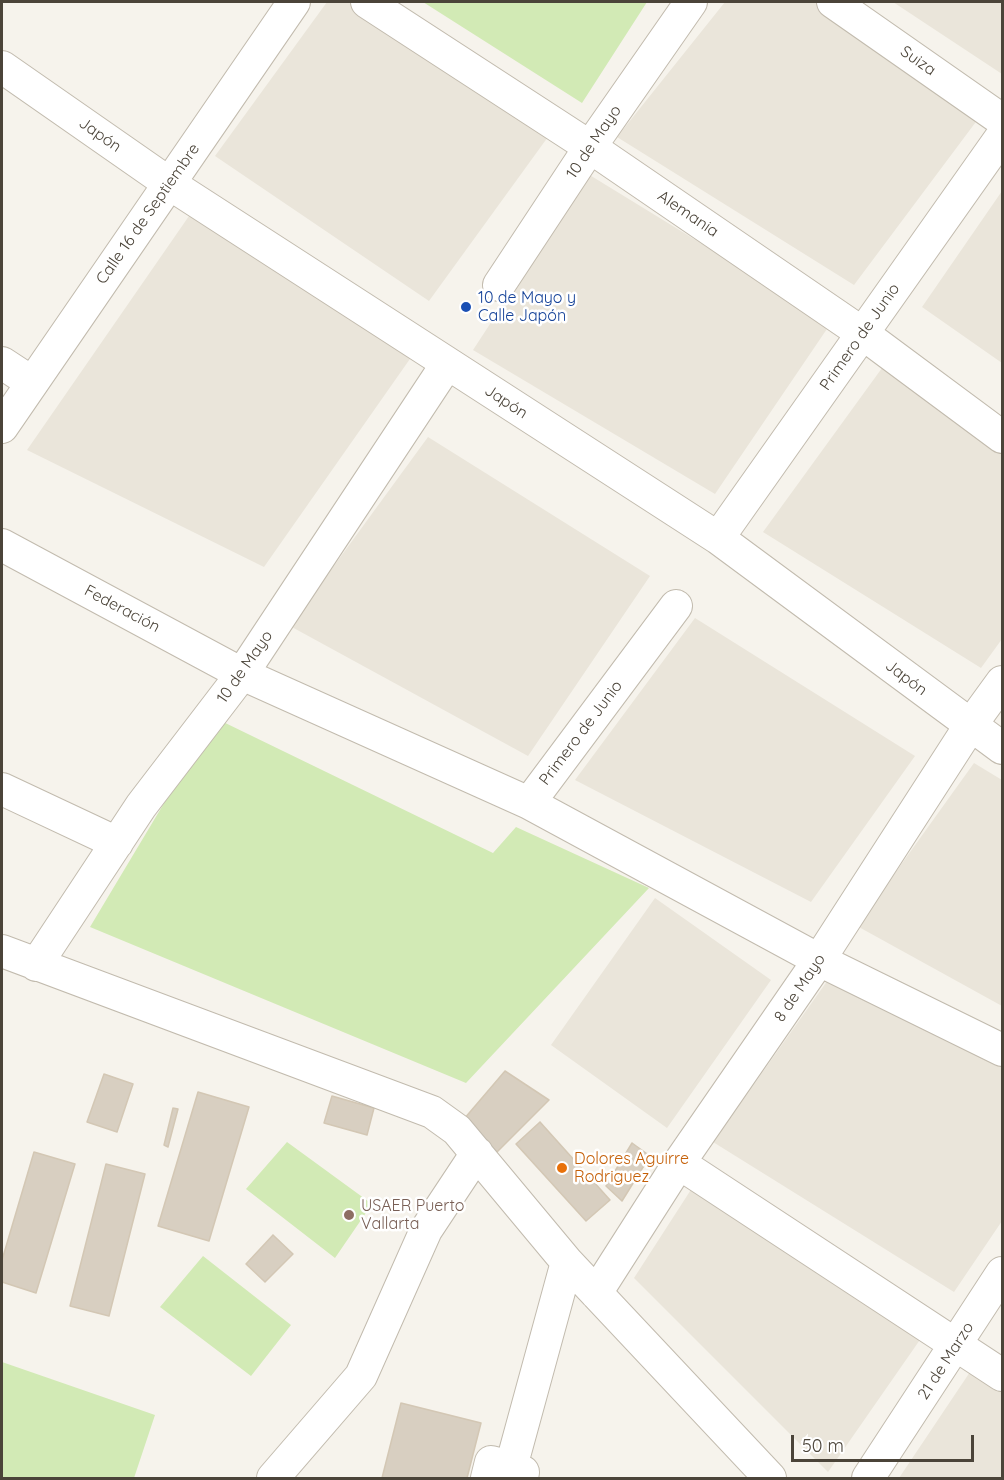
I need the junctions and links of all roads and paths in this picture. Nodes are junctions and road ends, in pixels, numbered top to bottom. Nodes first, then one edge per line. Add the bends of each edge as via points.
1 (294, 2) edge
2 (367, 2) edge
3 (691, 2) edge
4 (833, 2) edge
5 (2, 67) edge
6 (1002, 120) edge
7 (1002, 136) edge
8 (590, 147) junction
9 (170, 184) junction
10 (499, 285) dead end
11 (862, 333) junction
12 (2, 363) edge
13 (447, 364) junction
14 (31, 382) junction
15 (2, 427) edge
16 (1002, 437) edge
17 (718, 538) junction
18 (2, 545) edge
19 (676, 606) dead end
20 (242, 674) junction
21 (1002, 682) edge
22 (970, 726) junction
23 (1002, 748) edge
24 (2, 789) edge
25 (529, 803) junction
26 (117, 843) junction
27 (2, 951) edge
28 (819, 960) junction
29 (36, 965) junction
30 (1002, 1050) edge
31 (477, 1154) junction
32 (680, 1163) junction
33 (567, 1262) junction
34 (1002, 1273) edge
35 (596, 1293) junction
36 (957, 1346) junction
37 (1002, 1375) edge
38 (506, 1475) edge
39 (273, 1479) edge
40 (770, 1479) edge
41 (868, 1479) edge

1 - 9 street, Calle 16 de Septiembre
2 - 8 street, Alemania
3 - 8 street, 10 de Mayo
4 - 6 street, Suiza
5 - 9 street, Japón
7 - 11 street, Primero de Junio
8 - 10 street, 10 de Mayo
8 - 11 street, Alemania
9 - 13 street, Japón
9 - 14 street, Calle 16 de Septiembre
11 - 16 street, Alemania
11 - 17 street, Primero de Junio
12 - 14 street
13 - 17 street, Japón
13 - 20 street, 10 de Mayo
14 - 15 street, Calle 16 de Septiembre
17 - 22 street, Japón
18 - 20 street, Federación
19 - 25 street, Primero de Junio
20 - 25 street, Federación
20 - 26 street, 10 de Mayo
21 - 22 street, 8 de Mayo
22 - 23 street, Japón
22 - 28 street, 8 de Mayo
24 - 26 street
25 - 28 street, Federación
26 - 29 street, 10 de Mayo
27 - 29 street
28 - 30 street, Federación
28 - 32 street, 8 de Mayo
29 - 31 street via 432,1112 457,1130
31 - 33 street
31 - 39 street via 426,1230 361,1376
32 - 35 street, 8 de Mayo
32 - 36 street
33 - 35 street
33 - 38 street
34 - 36 street, 21 de Marzo
35 - 40 street
36 - 37 street
36 - 41 street, 21 de Marzo

